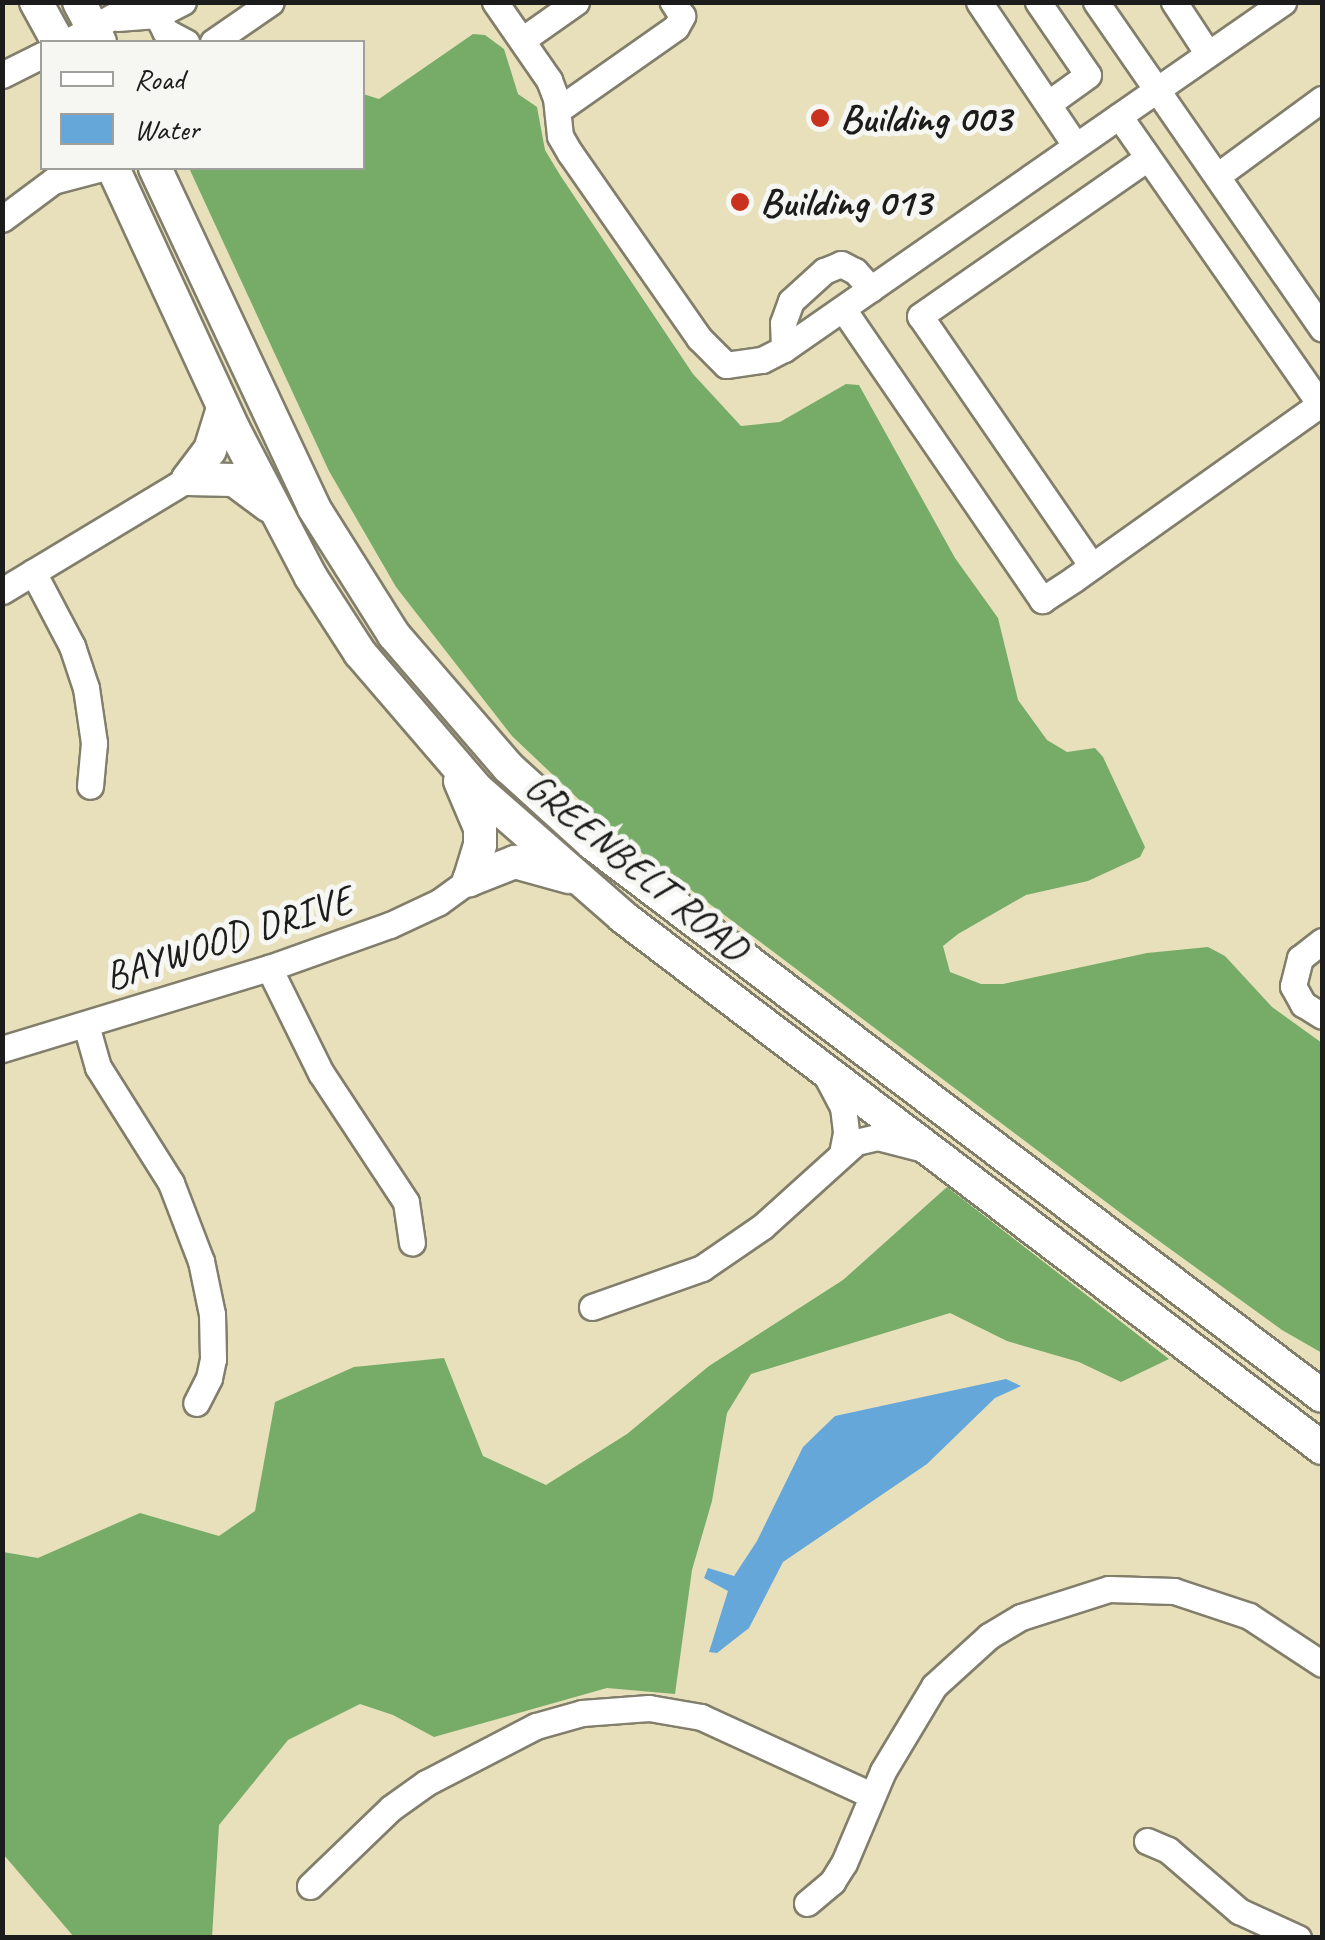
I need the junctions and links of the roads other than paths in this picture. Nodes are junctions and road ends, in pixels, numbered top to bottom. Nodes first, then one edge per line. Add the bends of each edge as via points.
1 (36, 2) edge
2 (182, 2) edge
3 (270, 2) edge
4 (495, 2) edge
5 (576, 2) edge
6 (673, 2) edge
7 (979, 2) edge
8 (1038, 2) edge
9 (1096, 2) edge
10 (1283, 2) edge
11 (1175, 3) edge
12 (91, 27) edge
13 (159, 27) edge
14 (57, 40) edge
15 (216, 40) edge
16 (522, 40) junction
17 (1208, 54) junction
18 (40, 56) edge
19 (2, 75) edge
20 (1157, 90) junction
21 (1322, 99) edge
22 (1049, 103) junction
23 (558, 110) junction
24 (1118, 116) junction
25 (1075, 145) junction
26 (1147, 158) junction
27 (94, 170) edge
28 (114, 170) edge
29 (156, 170) edge
30 (1216, 176) junction
31 (2, 219) edge
32 (872, 289) junction
33 (843, 309) junction
34 (1322, 328) edge
35 (784, 349) junction
36 (1321, 403) edge
37 (223, 408) junction
38 (188, 479) junction
39 (274, 511) junction
40 (1092, 566) junction
41 (33, 572) junction
42 (2, 590) edge
43 (453, 763) junction
44 (90, 786) dead end
45 (469, 880) junction
46 (578, 881) junction
47 (1322, 941) edge
48 (268, 968) junction
49 (814, 1014) junction
50 (1322, 1016) edge
51 (86, 1025) junction
52 (791, 1045) junction
53 (2, 1049) edge
54 (824, 1070) junction
55 (842, 1153) junction
56 (934, 1154) junction
57 (412, 1244) dead end
58 (592, 1307) dead end
59 (1322, 1396) edge
60 (196, 1403) dead end
61 (1322, 1448) edge
62 (1322, 1664) edge
63 (871, 1795) junction
64 (1147, 1842) dead end
65 (310, 1886) dead end
66 (807, 1902) dead end
67 (1298, 1938) edge

1 - 14 main road
2 - 13 street
3 - 15 street
4 - 16 street
5 - 16 street
6 - 23 street via 682,16 676,27
7 - 22 street
8 - 22 street via 1088,75
9 - 20 street
10 - 17 street
11 - 17 street
12 - 13 street
16 - 23 street via 549,80
17 - 20 street
18 - 19 street
20 - 24 street
20 - 30 street
21 - 30 street
22 - 25 street
23 - 35 street via 570,154 712,355 726,365 744,365
24 - 25 street
24 - 26 street
25 - 32 street
26 - 36 street
26 - 40 street via 920,316
27 - 31 street via 53,181
28 - 37 main road, GREENBELT ROAD
29 - 49 main road, GREENBELT ROAD via 314,508 394,635 542,800
30 - 34 street
32 - 33 street
32 - 35 street via 842,264 824,271 792,302
33 - 35 street
33 - 40 street via 1042,600
36 - 40 street
37 - 38 main road via 210,450
37 - 39 main road, GREENBELT ROAD
38 - 39 main road via 234,480
38 - 41 street
39 - 43 main road, GREENBELT ROAD via 344,629
41 - 42 street
41 - 44 street via 86,688 94,744
43 - 45 main road via 480,828
43 - 46 main road, GREENBELT ROAD
45 - 46 main road via 516,862
45 - 48 street, BAYWOOD DRIVE via 403,919
46 - 52 main road, GREENBELT ROAD
47 - 50 street via 1293,970 1302,1004
48 - 51 street, BAYWOOD DRIVE
48 - 57 street via 321,1073 406,1202
49 - 52 main road
49 - 59 main road, GREENBELT ROAD
51 - 53 street, BAYWOOD DRIVE
51 - 60 street via 98,1068 171,1183 201,1261 213,1359
52 - 54 main road, GREENBELT ROAD
54 - 55 street via 843,1108
54 - 56 main road, GREENBELT ROAD
55 - 56 street via 877,1137
55 - 58 street via 763,1226 702,1268
56 - 61 main road, GREENBELT ROAD
62 - 63 street via 1248,1616 1199,1597 1151,1588 1074,1598 1006,1624 949,1670
63 - 65 street via 701,1717 649,1708 582,1713 536,1726 426,1783 390,1808
63 - 66 street via 838,1873
64 - 67 street via 1179,1858 1239,1911

